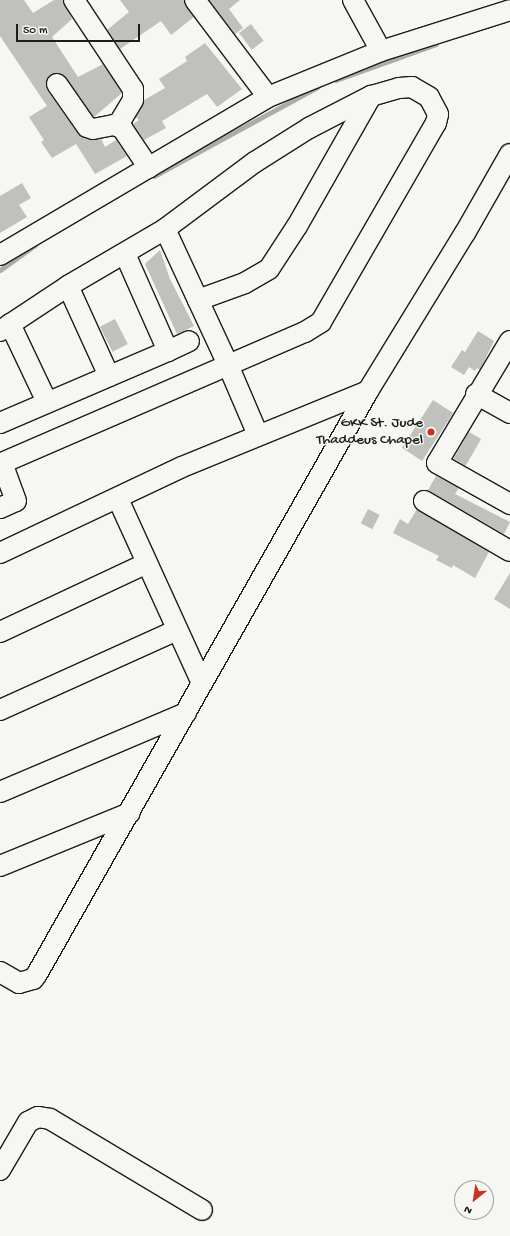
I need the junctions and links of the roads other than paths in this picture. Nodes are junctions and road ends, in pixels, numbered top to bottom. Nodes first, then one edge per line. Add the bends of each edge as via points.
1 (74, 0) edge
2 (195, 0) edge
3 (353, 0) edge
4 (510, 10) edge
5 (381, 51) junction
6 (57, 84) dead end
7 (371, 96) junction
8 (268, 97) junction
9 (118, 125) junction
10 (510, 154) edge
11 (149, 168) junction
12 (165, 229) junction
13 (125, 254) junction
14 (0, 255) edge
15 (68, 286) junction
16 (198, 300) junction
17 (5, 328) edge
18 (510, 341) edge
19 (189, 342) dead end
20 (168, 351) junction
21 (228, 365) junction
22 (109, 376) junction
23 (368, 391) junction
24 (476, 394) junction
25 (48, 402) junction
26 (510, 413) edge
27 (0, 423) edge
28 (258, 435) junction
29 (118, 499) junction
30 (424, 501) dead end
31 (510, 504) edge
32 (0, 508) edge
33 (510, 551) edge
34 (0, 553) edge
35 (147, 564) junction
36 (177, 630) junction
37 (0, 632) edge
38 (202, 683) junction
39 (0, 710) edge
40 (186, 713) junction
41 (0, 792) edge
42 (130, 813) junction
43 (0, 866) edge
44 (0, 972) edge
45 (0, 1170) edge
46 (202, 1210) dead end

1 - 9 street via 132,89 133,100
2 - 8 street
3 - 5 street
4 - 5 street
5 - 8 street
6 - 9 street via 88,127 93,130
7 - 12 street via 309,128 255,162
7 - 16 street via 297,226 269,268 245,283
7 - 21 street via 399,88 417,88 429,97 436,107 436,123 321,322 305,332
8 - 11 street
9 - 11 street
10 - 23 street via 465,233
11 - 14 street
12 - 13 street
12 - 16 street
13 - 15 street
13 - 20 street
15 - 17 street
15 - 22 street
16 - 21 street
17 - 25 street
18 - 24 street
19 - 20 street
20 - 22 street
21 - 28 street
21 - 32 street via 2,463 16,501
22 - 25 street
23 - 28 street
23 - 38 street
24 - 26 street
24 - 31 street via 437,462
25 - 27 street
28 - 29 street
29 - 34 street
29 - 35 street
30 - 33 street
35 - 36 street
35 - 37 street
36 - 38 street
36 - 39 street
38 - 40 street
40 - 41 street
40 - 42 street
42 - 43 street
42 - 44 street via 33,979 19,983
45 - 46 street via 28,1122 38,1117 50,1119

